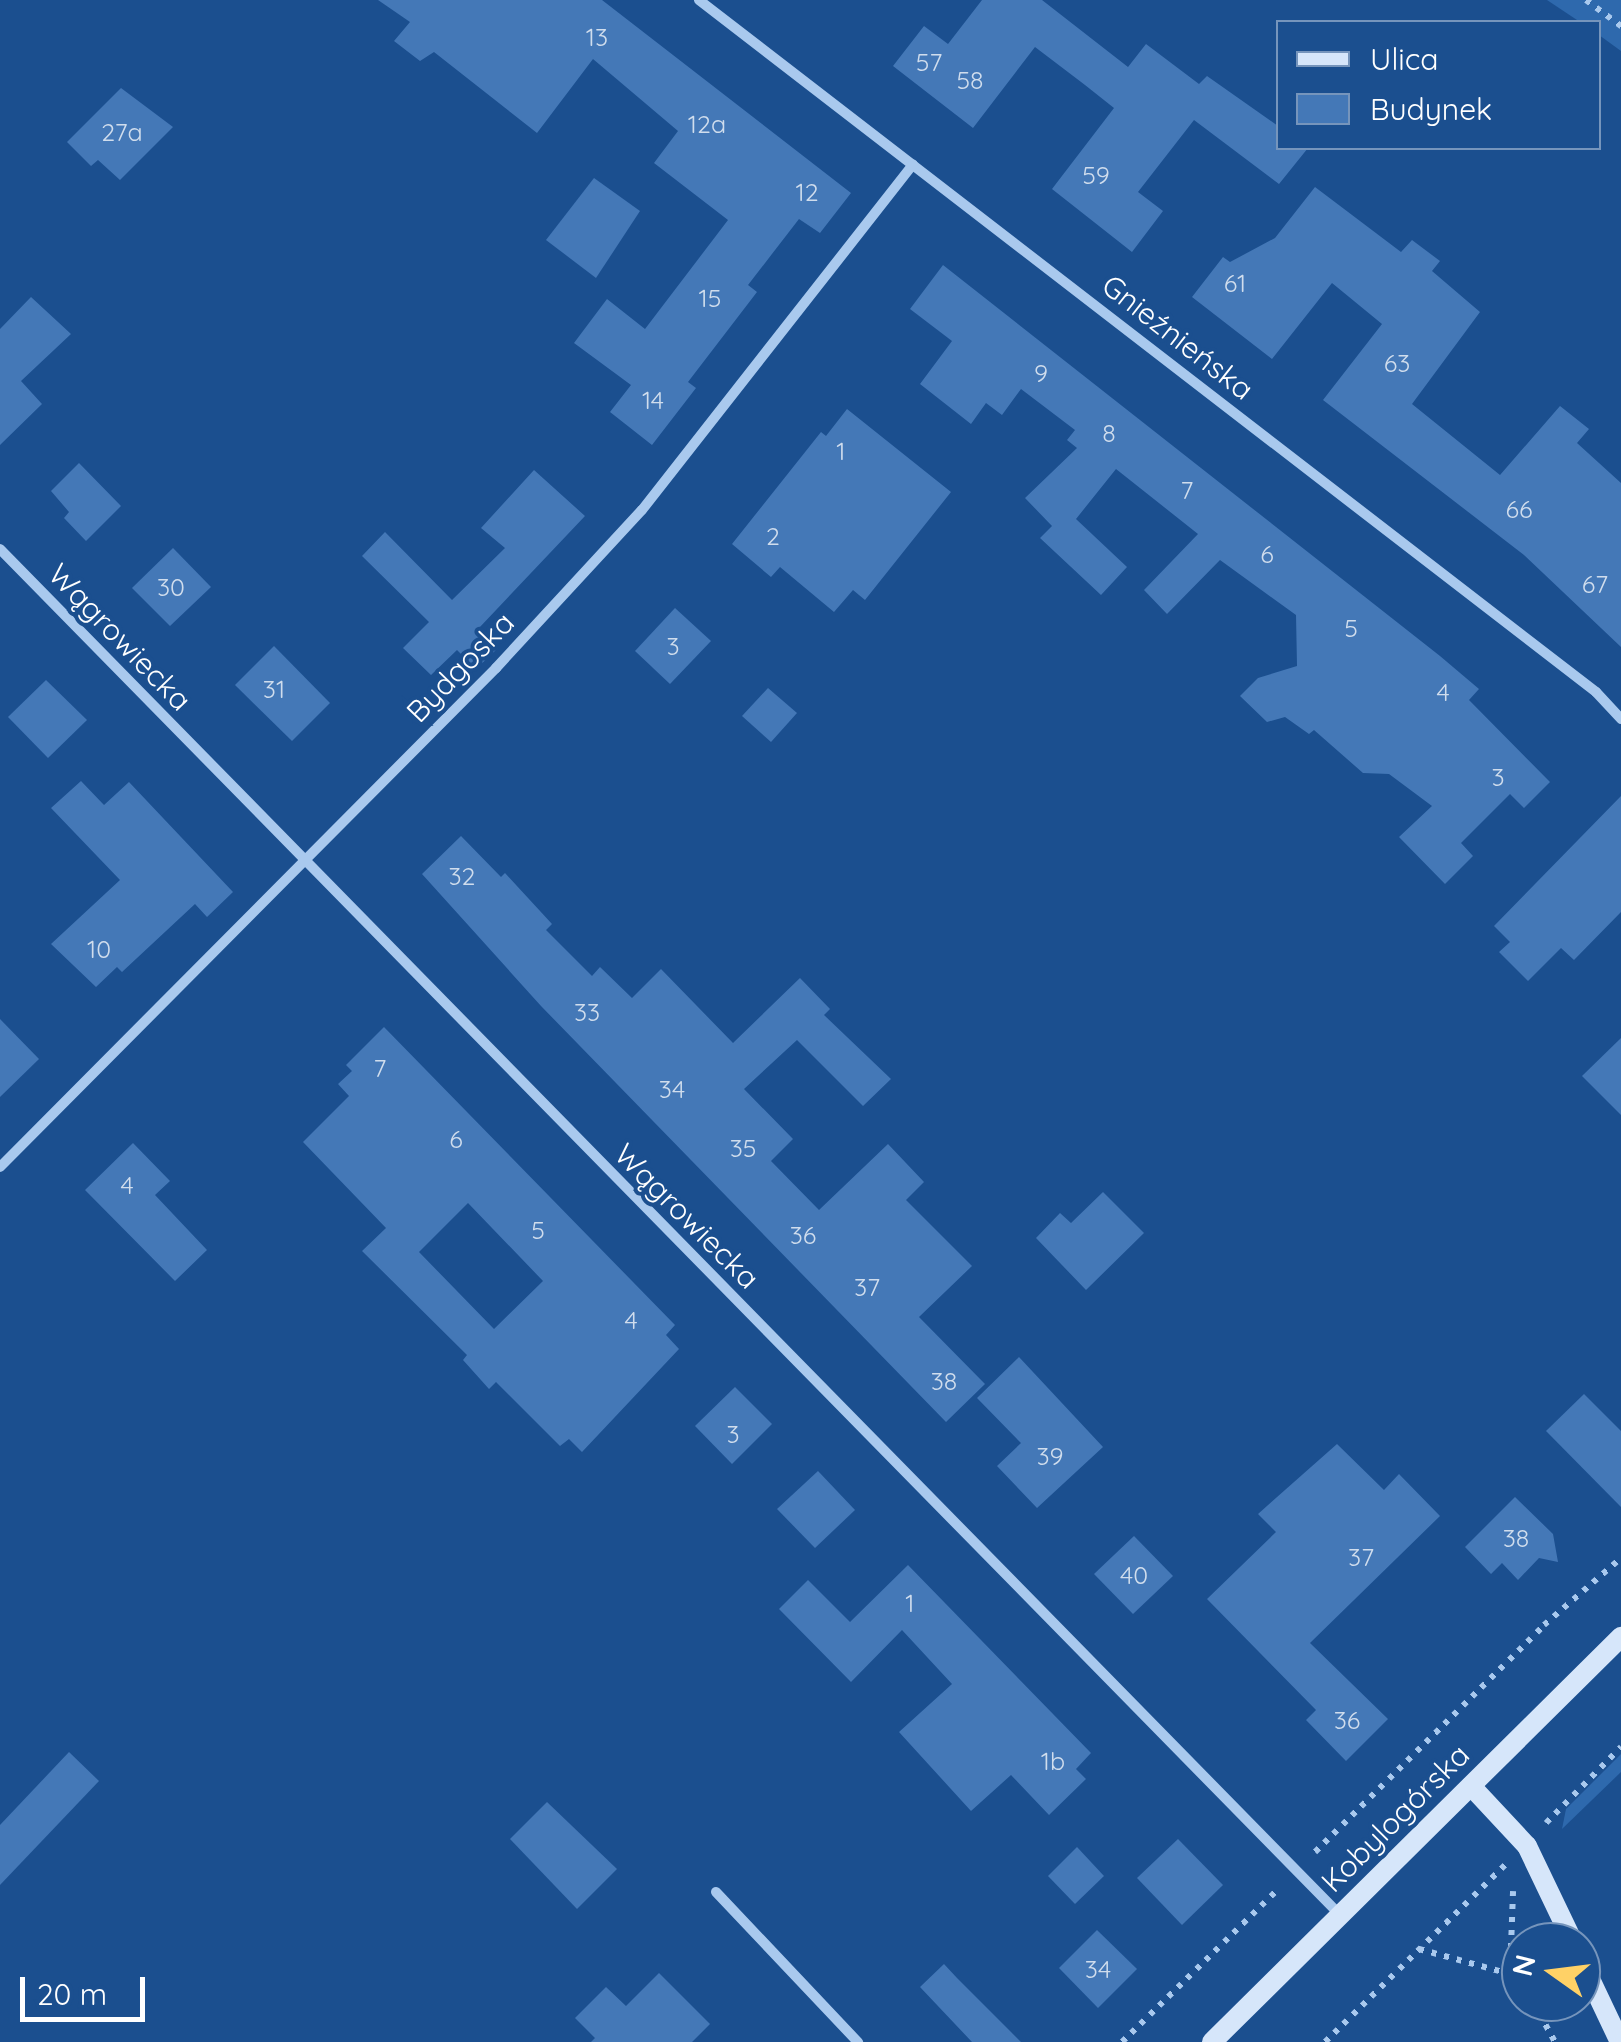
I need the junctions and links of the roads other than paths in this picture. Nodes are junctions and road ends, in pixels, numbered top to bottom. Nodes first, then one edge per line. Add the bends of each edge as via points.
1 (698, 0) edge
2 (914, 164) junction
3 (0, 549) edge
4 (1621, 718) edge
5 (302, 861) junction
6 (0, 1167) edge
7 (1621, 1637) edge
8 (1471, 1786) junction
9 (716, 1892) dead end
10 (1340, 1916) junction
11 (1563, 1922) edge
12 (1601, 2002) edge
13 (858, 2042) edge
14 (1212, 2042) edge
15 (1620, 2042) edge

1 - 2 street, Gnieźnieńska
2 - 4 street, Gnieźnieńska via 1596,692
2 - 5 street, Bydgoska via 642,510 496,668
3 - 5 street, Wągrowiecka
5 - 6 street, Bydgoska
5 - 10 street, Wągrowiecka
7 - 8 street, Kobylogórska
8 - 10 street, Kobylogórska
8 - 11 street via 1527,1846
9 - 13 street
10 - 14 street, Kobylogórska
12 - 15 street

